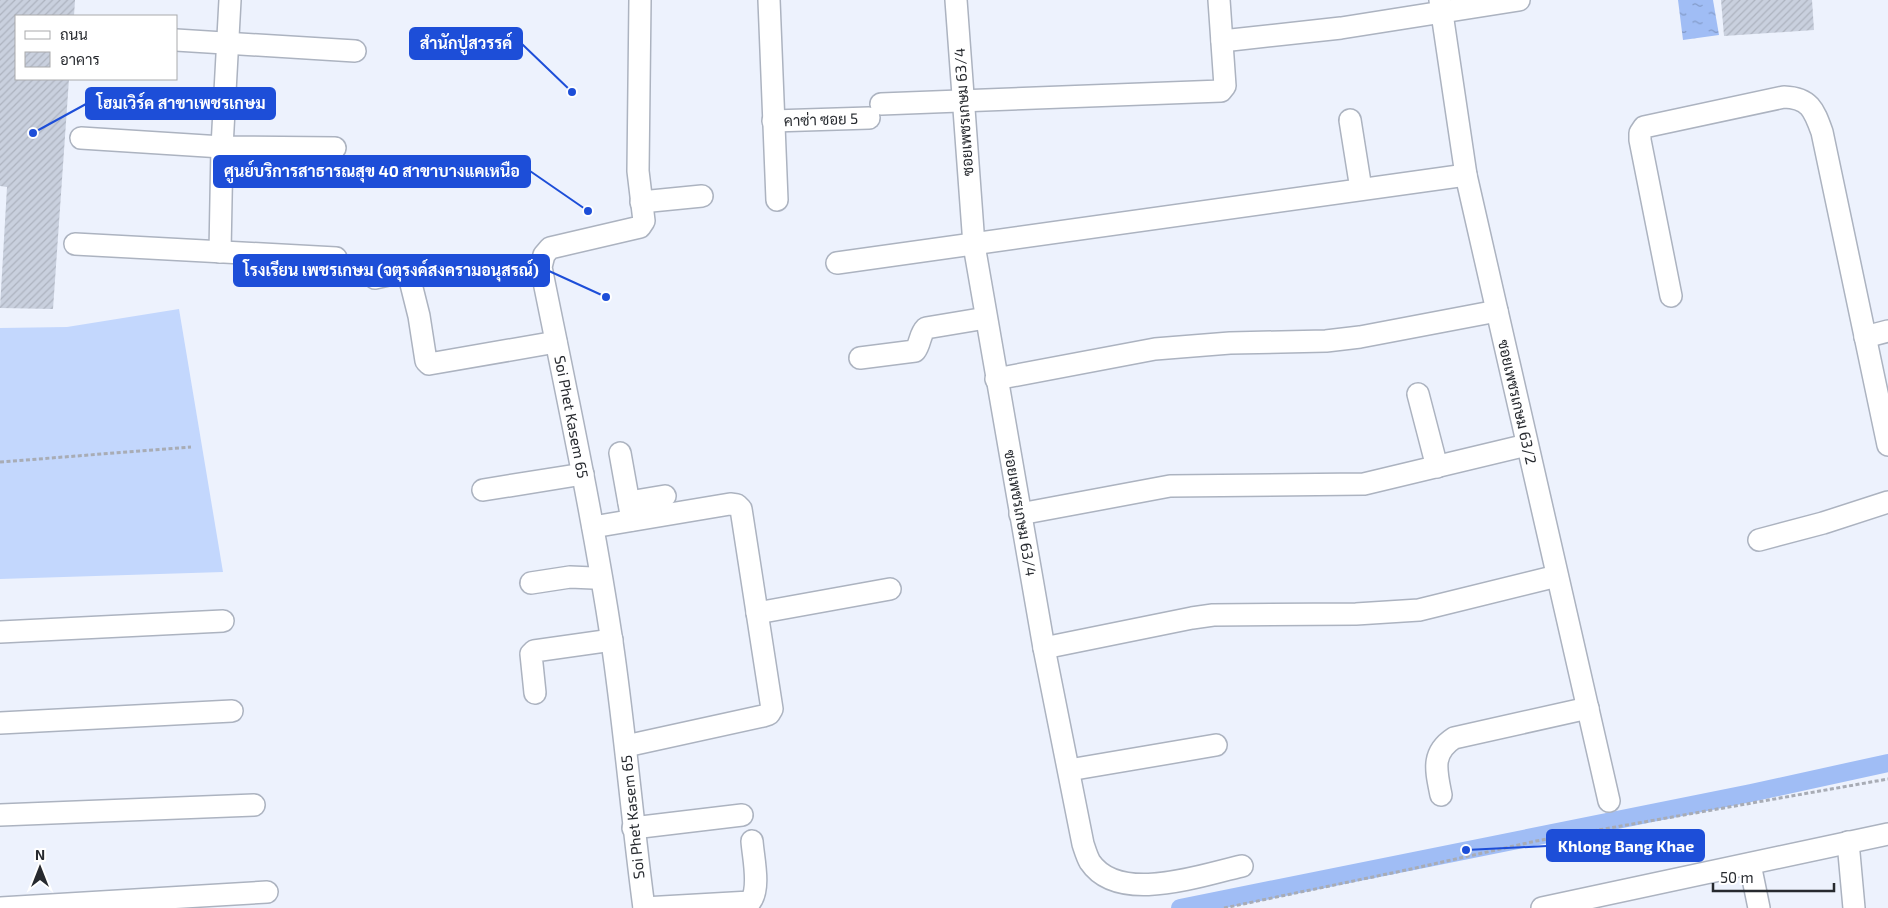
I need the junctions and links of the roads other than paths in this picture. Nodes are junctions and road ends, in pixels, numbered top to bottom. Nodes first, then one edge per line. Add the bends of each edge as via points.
1 (230, 0) edge
2 (640, 0) edge
3 (769, 0) edge
4 (956, 0) edge
5 (1219, 0) edge
6 (1518, 0) edge
7 (1441, 6) edge
8 (178, 40) edge
9 (1222, 41) junction
10 (227, 43) junction
11 (355, 51) dead end
12 (963, 101) junction
13 (1350, 120) dead end
14 (773, 122) junction
15 (81, 138) dead end
16 (222, 147) junction
17 (335, 148) dead end
18 (1466, 175) junction
19 (1362, 189) junction
20 (702, 196) dead end
21 (776, 200) dead end
22 (641, 202) junction
23 (75, 244) dead end
24 (974, 245) junction
25 (220, 252) junction
26 (336, 258) dead end
27 (837, 263) dead end
28 (375, 278) dead end
29 (1671, 296) dead end
30 (1497, 311) junction
31 (986, 318) junction
32 (1888, 331) edge
33 (1865, 337) junction
34 (556, 342) junction
35 (860, 358) dead end
36 (996, 379) junction
37 (1418, 394) dead end
38 (1527, 445) junction
39 (1888, 445) edge
40 (620, 453) dead end
41 (1437, 466) junction
42 (583, 474) junction
43 (483, 490) dead end
44 (665, 496) dead end
45 (1888, 502) edge
46 (631, 511) junction
47 (1020, 514) junction
48 (593, 527) junction
49 (1759, 540) dead end
50 (600, 576) junction
51 (1557, 576) junction
52 (531, 583) dead end
53 (890, 589) dead end
54 (757, 613) junction
55 (223, 621) dead end
56 (0, 632) edge
57 (612, 640) junction
58 (1044, 648) junction
59 (535, 693) dead end
60 (1588, 708) junction
61 (232, 711) dead end
62 (0, 723) edge
63 (1216, 745) dead end
64 (626, 746) junction
65 (1069, 770) junction
66 (1441, 794) dead end
67 (1610, 801) dead end
68 (254, 805) dead end
69 (0, 815) edge
70 (742, 815) dead end
71 (633, 828) junction
72 (1888, 834) edge
73 (752, 840) dead end
74 (1848, 842) junction
75 (1750, 864) junction
76 (1242, 866) dead end
77 (267, 892) dead end
78 (0, 908) edge
79 (644, 908) edge
80 (1542, 908) edge
81 (1759, 908) edge
82 (1854, 908) edge

1 - 10 street
2 - 22 street, Soi Phet Kasem 65 via 638,171
3 - 14 street
4 - 12 street, ซอยเพชรเกษม 63/4
5 - 9 street, คาซ่า ซอย 5
6 - 7 street
7 - 9 street via 1341,28
7 - 18 street, ซอยเพชรเกษม 63/2
8 - 10 street
9 - 12 street, คาซ่า ซอย 5 via 1225,86 1221,91
10 - 11 street
10 - 16 street
12 - 14 street, คาซ่า ซอย 5
12 - 24 street, ซอยเพชรเกษม 63/4
13 - 19 street
14 - 21 street
15 - 16 street
16 - 17 street
16 - 25 street
18 - 19 street
18 - 30 street, ซอยเพชรเกษม 63/2
19 - 24 street
20 - 22 street
22 - 34 street, Soi Phet Kasem 65 via 644,221 640,227 550,248 544,255 540,267
23 - 25 street
24 - 27 street
24 - 31 street, ซอยเพชรเกษม 63/4
25 - 26 street
28 - 34 street via 406,271 426,361 430,364
29 - 33 street via 1640,134 1644,127 1784,97 1797,97 1808,104 1822,132
30 - 36 street via 1360,338 1230,343 1155,350
30 - 38 street, ซอยเพชรเกษม 63/2
31 - 35 street via 926,328 921,332 919,346 915,350
31 - 36 street, ซอยเพชรเกษม 63/4
32 - 33 street
33 - 39 street
34 - 42 street, Soi Phet Kasem 65
36 - 47 street, ซอยเพชรเกษม 63/4
37 - 41 street
38 - 41 street
38 - 51 street, ซอยเพชรเกษม 63/2
40 - 46 street
41 - 47 street via 1364,484 1170,486
42 - 43 street
42 - 48 street, Soi Phet Kasem 65
44 - 46 street
45 - 49 street
46 - 48 street
46 - 54 street via 737,504 741,508
47 - 58 street, ซอยเพชรเกษม 63/4
48 - 50 street, Soi Phet Kasem 65
50 - 52 street
50 - 57 street, Soi Phet Kasem 65
51 - 58 street via 1419,610 1213,615
51 - 60 street, ซอยเพชรเกษม 63/2
53 - 54 street
54 - 64 street via 772,709 769,714
55 - 56 street
57 - 59 street via 534,651 531,654
57 - 64 street, Soi Phet Kasem 65
58 - 65 street, ซอยเพชรเกษม 63/4
60 - 66 street via 1454,738 1438,756 1436,769
60 - 67 street, ซอยเพชรเกษม 63/2
61 - 62 street
63 - 65 street
64 - 71 street, Soi Phet Kasem 65
65 - 76 street, ซอยเพชรเกษม 63/4 via 1083,844 1090,862 1108,878 1132,885 1154,886
68 - 69 street
70 - 71 street
71 - 79 street, Soi Phet Kasem 65
72 - 74 street
73 - 79 street via 756,886 750,902
74 - 75 street
74 - 82 street
75 - 80 street
75 - 81 street
77 - 78 street

